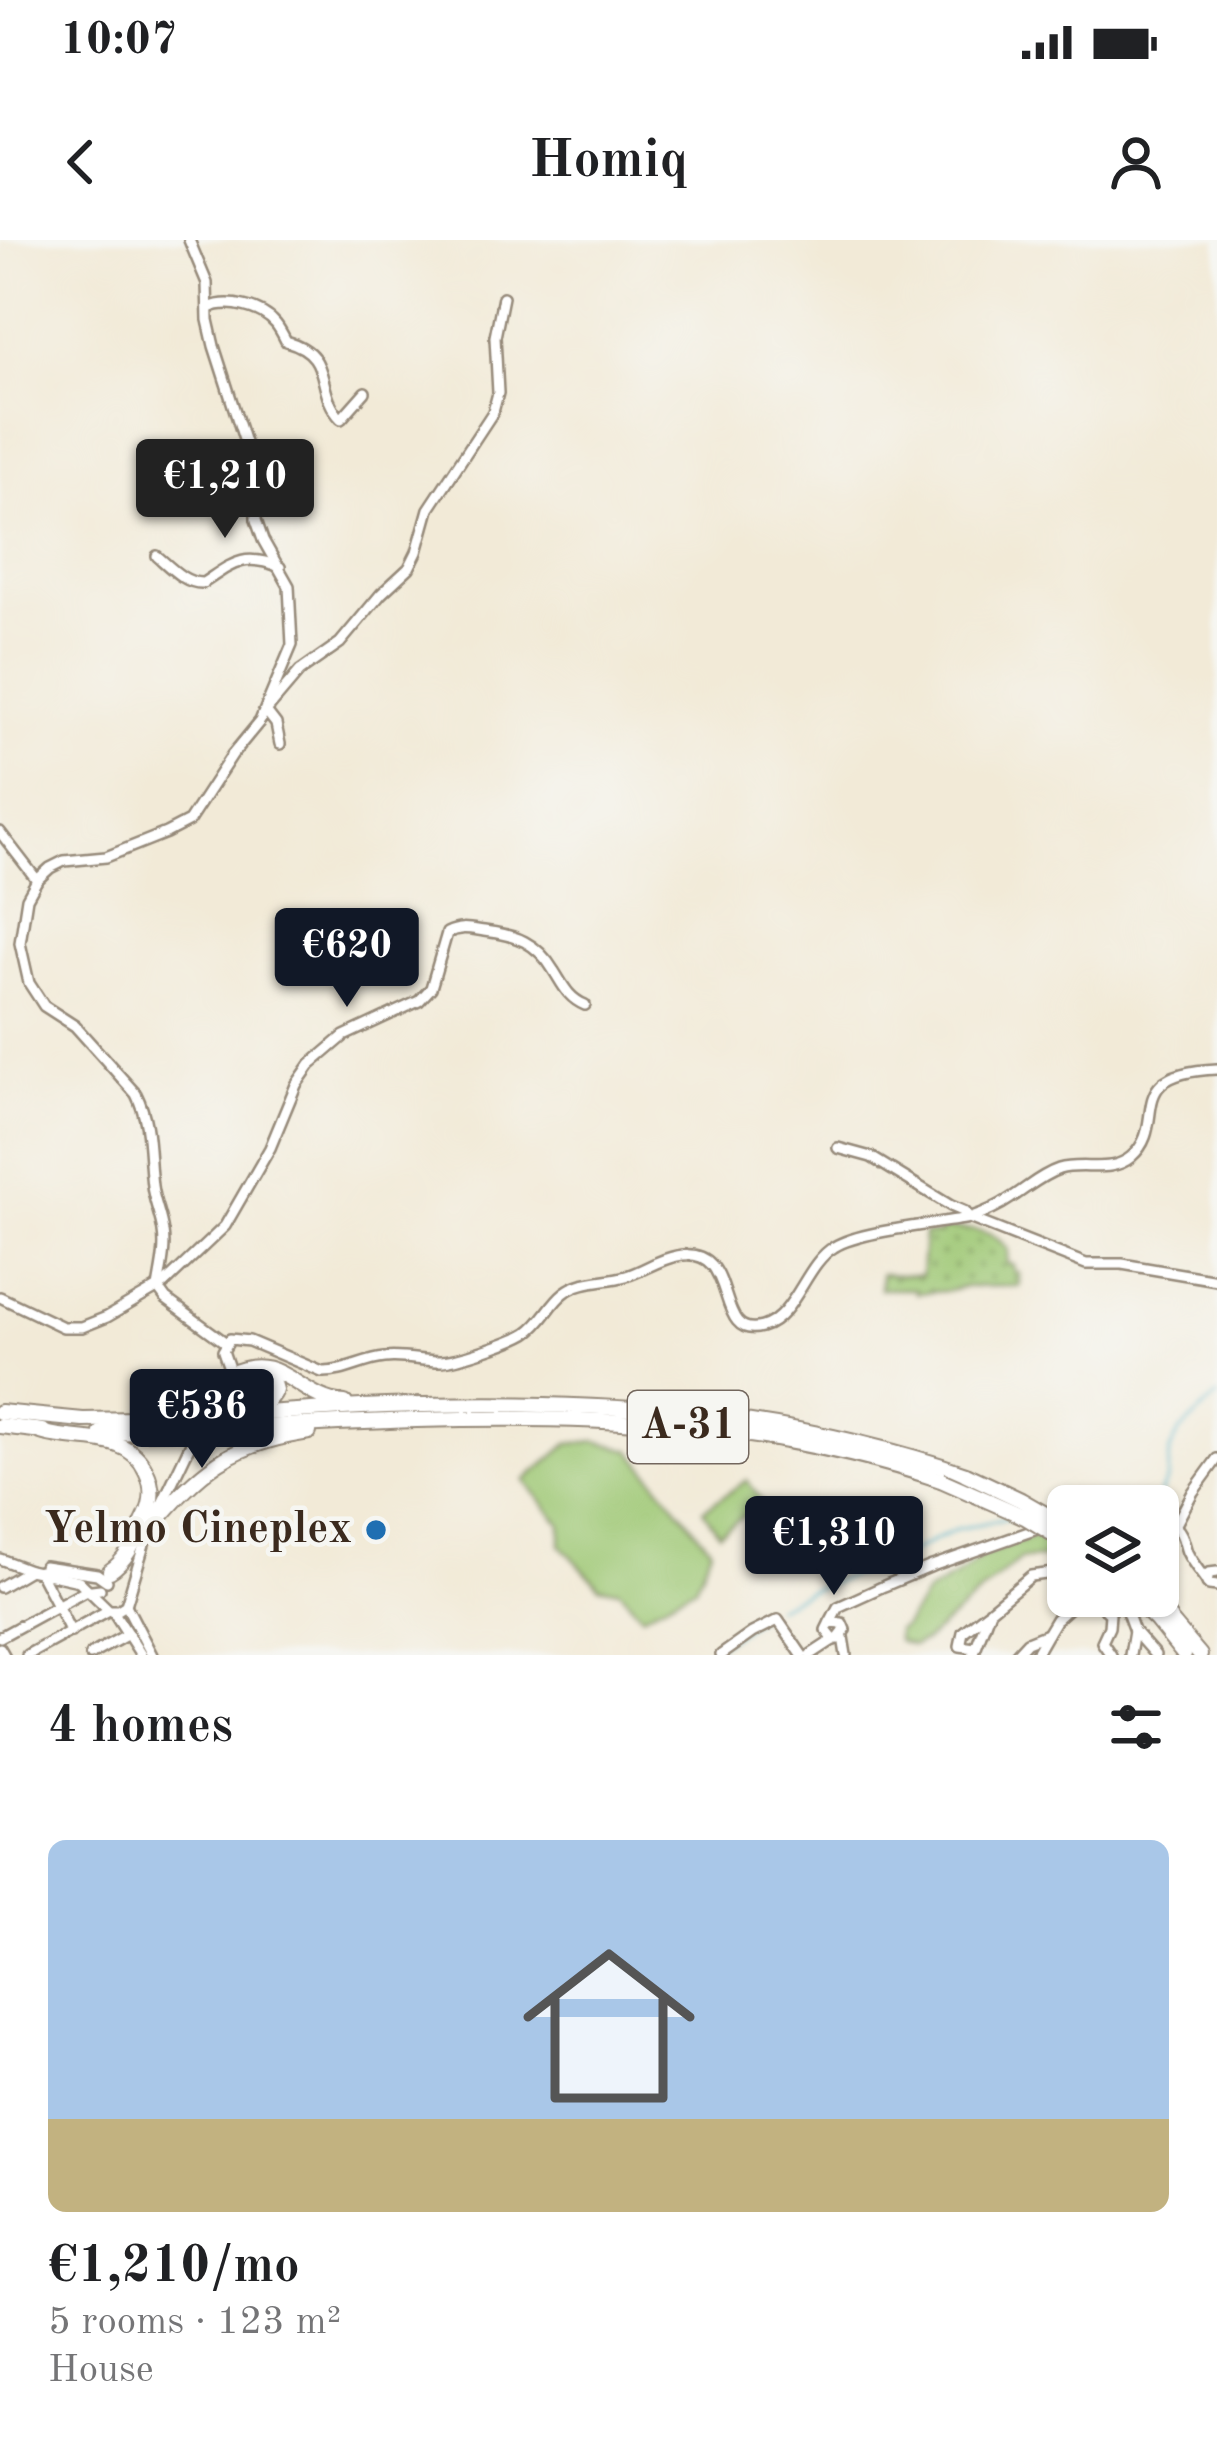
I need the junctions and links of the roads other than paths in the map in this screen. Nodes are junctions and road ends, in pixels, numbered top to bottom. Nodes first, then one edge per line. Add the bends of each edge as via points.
1 (189, 240) edge
2 (503, 297) dead end
3 (209, 308) junction
4 (365, 392) dead end
5 (158, 556) dead end
6 (280, 567) junction
7 (266, 711) junction
8 (280, 744) dead end
9 (0, 832) edge
10 (37, 880) junction
11 (585, 1006) dead end
12 (1217, 1069) edge
13 (838, 1148) dead end
14 (969, 1218) junction
15 (1217, 1280) edge
16 (158, 1288) junction
17 (0, 1298) edge
18 (225, 1349) junction
19 (254, 1366) junction
20 (231, 1374) junction
21 (380, 1406) junction
22 (0, 1412) edge
23 (208, 1423) junction
24 (383, 1423) junction
25 (188, 1424) junction
26 (0, 1426) edge
27 (35, 1430) junction
28 (1217, 1460) edge
29 (1047, 1515) edge
30 (1179, 1518) edge
31 (1047, 1525) edge
32 (150, 1529) junction
33 (1047, 1530) edge
34 (1179, 1530) edge
35 (142, 1546) junction
36 (0, 1558) edge
37 (1198, 1566) junction
38 (34, 1570) junction
39 (1216, 1572) edge
40 (1047, 1574) edge
41 (104, 1584) junction
42 (0, 1587) edge
43 (1213, 1587) edge
44 (129, 1589) junction
45 (57, 1605) junction
46 (126, 1605) junction
47 (111, 1610) junction
48 (990, 1610) junction
49 (1060, 1617) edge
50 (1110, 1617) edge
51 (1129, 1617) edge
52 (1152, 1617) edge
53 (1168, 1617) edge
54 (835, 1622) junction
55 (71, 1631) junction
56 (1134, 1631) junction
57 (128, 1634) junction
58 (1047, 1634) junction
59 (0, 1636) edge
60 (839, 1642) edge
61 (974, 1652) edge
62 (27, 1655) edge
63 (90, 1655) edge
64 (141, 1655) edge
65 (152, 1655) edge
66 (722, 1655) edge
67 (806, 1655) edge
68 (1015, 1655) edge
69 (1035, 1655) edge
70 (1111, 1655) edge
71 (1130, 1655) edge
72 (1155, 1655) edge
73 (1184, 1655) edge
74 (1201, 1655) edge

1 - 3 street
2 - 7 street via 493,412 429,509 409,568
3 - 4 street via 260,312 286,341 304,346 319,362 341,419
3 - 6 street via 256,477 256,520
5 - 6 street via 194,584 232,562
6 - 7 street via 289,586 292,645
7 - 8 street
7 - 10 street via 189,821 106,857 64,860
9 - 10 street
10 - 16 street via 20,943 29,983 142,1108 164,1232
11 - 16 street via 546,958 513,935 447,933 431,988 418,1001 344,1036 310,1065 225,1226
12 - 14 street via 1166,1080 1150,1103 1142,1144 1122,1163 1065,1167
13 - 14 street via 871,1156
14 - 15 street via 1086,1264
14 - 18 street via 832,1247 780,1317 755,1329 734,1320 719,1272 692,1254 578,1285 527,1333 450,1360 382,1358 332,1372 242,1339
16 - 17 street via 82,1327 63,1327
16 - 18 street
18 - 20 street
19 - 20 highway
19 - 21 highway via 281,1372 324,1399
19 - 23 highway via 274,1380 270,1399
20 - 32 street
21 - 23 highway, A-31
21 - 29 highway, A-31, bridge via 641,1408 813,1430 966,1474
22 - 25 highway, A-31
23 - 24 highway, A-31
23 - 25 highway, A-31, bridge
24 - 32 highway via 244,1448 200,1474
24 - 33 highway, A-31, bridge via 560,1417 737,1431 940,1480
25 - 27 highway, A-31 via 135,1434
26 - 27 highway, A-31
27 - 41 highway via 107,1441 146,1469 148,1511
28 - 30 street
31 - 54 street, bridge via 838,1607
32 - 35 street
34 - 37 street
35 - 41 street
35 - 44 street
36 - 38 street
36 - 41 street via 97,1574
37 - 39 street
37 - 43 street
38 - 41 street
38 - 42 street
38 - 45 street
39 - 43 street via 1207,1575
40 - 48 street via 1031,1576
41 - 44 street
41 - 45 street
41 - 47 street via 102,1605
44 - 46 street
45 - 55 street
45 - 59 street
46 - 47 street
46 - 65 street
47 - 55 street
47 - 57 street
48 - 61 street
48 - 61 street via 963,1631 960,1646
49 - 58 street
50 - 70 street via 1102,1642
51 - 56 street
52 - 73 highway
53 - 74 highway
54 - 60 street via 845,1626
54 - 60 street via 827,1626
55 - 62 street
56 - 71 street
56 - 72 street
57 - 63 street
57 - 64 street
58 - 68 street
58 - 69 street
60 - 67 street
66 - 67 street via 778,1620

